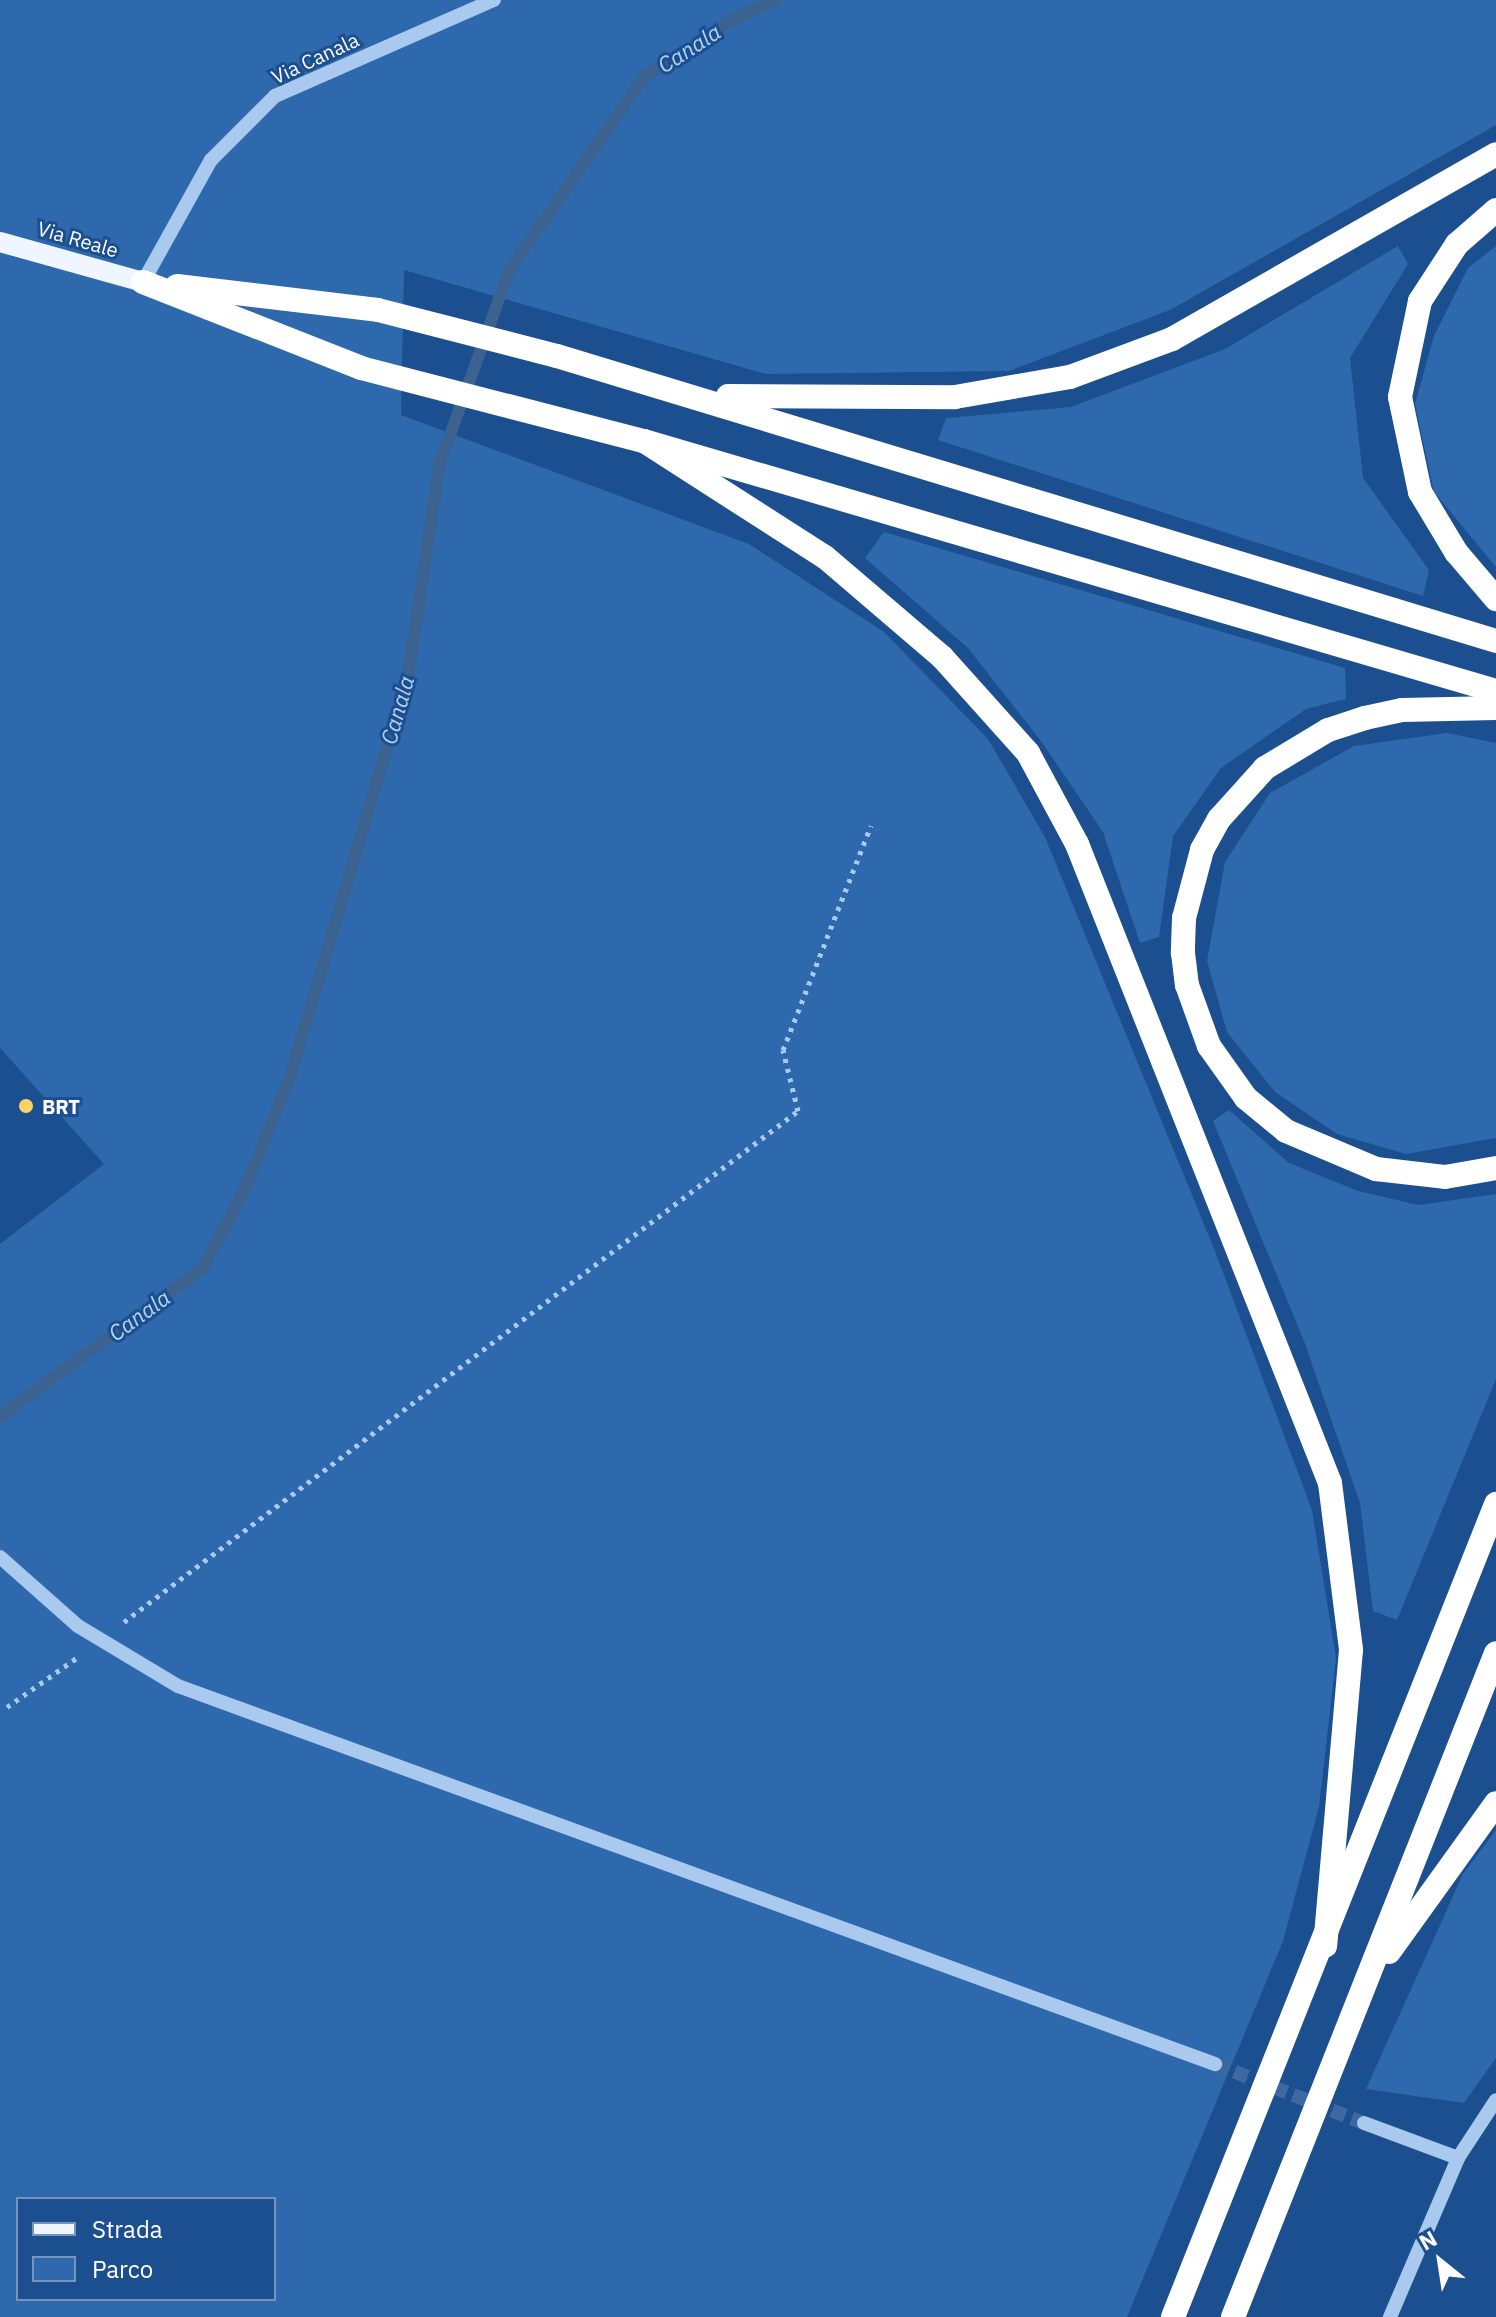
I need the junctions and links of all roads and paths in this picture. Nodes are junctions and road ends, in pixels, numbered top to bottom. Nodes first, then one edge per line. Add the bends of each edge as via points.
1 (494, 0) edge
2 (1496, 154) edge
3 (1496, 210) edge
4 (0, 242) edge
5 (143, 282) junction
6 (696, 396) junction
7 (644, 441) junction
8 (1496, 599) edge
9 (1496, 641) edge
10 (1496, 691) edge
11 (1496, 708) edge
12 (871, 826) dead end
13 (1496, 1168) edge
14 (1496, 1504) edge
15 (0, 1557) edge
16 (101, 1640) junction
17 (1496, 1653) edge
18 (7, 1707) dead end
19 (1496, 1803) edge
20 (1325, 1946) junction
21 (1341, 2042) junction
22 (1215, 2064) tunnel mouth
23 (1496, 2100) edge
24 (1364, 2123) tunnel mouth
25 (1458, 2158) junction
26 (1173, 2317) edge
27 (1233, 2317) edge
28 (1390, 2317) edge

1 - 5 street, Via Canala via 275,96 211,160
2 - 6 highway via 1184,332 1070,377 955,397
3 - 8 highway via 1457,244 1420,301 1400,397 1420,492 1456,552
4 - 5 main road, Via Reale
5 - 6 highway via 378,310
5 - 7 highway via 361,368
6 - 9 highway
7 - 10 highway
7 - 20 highway via 825,557 942,657 1028,753 1077,844 1330,1483 1351,1650
11 - 13 highway via 1402,710 1365,718 1328,730 1265,768 1226,810 1202,850 1184,918 1183,953 1187,985 1209,1046 1246,1098 1286,1131 1376,1169 1445,1177
12 - 16 path via 783,1050 798,1111
14 - 20 highway
15 - 16 street
16 - 18 path
16 - 22 street via 178,1686
17 - 21 highway
19 - 21 highway via 1416,1908
20 - 26 highway
21 - 27 highway
23 - 25 street
24 - 25 street
25 - 28 street

